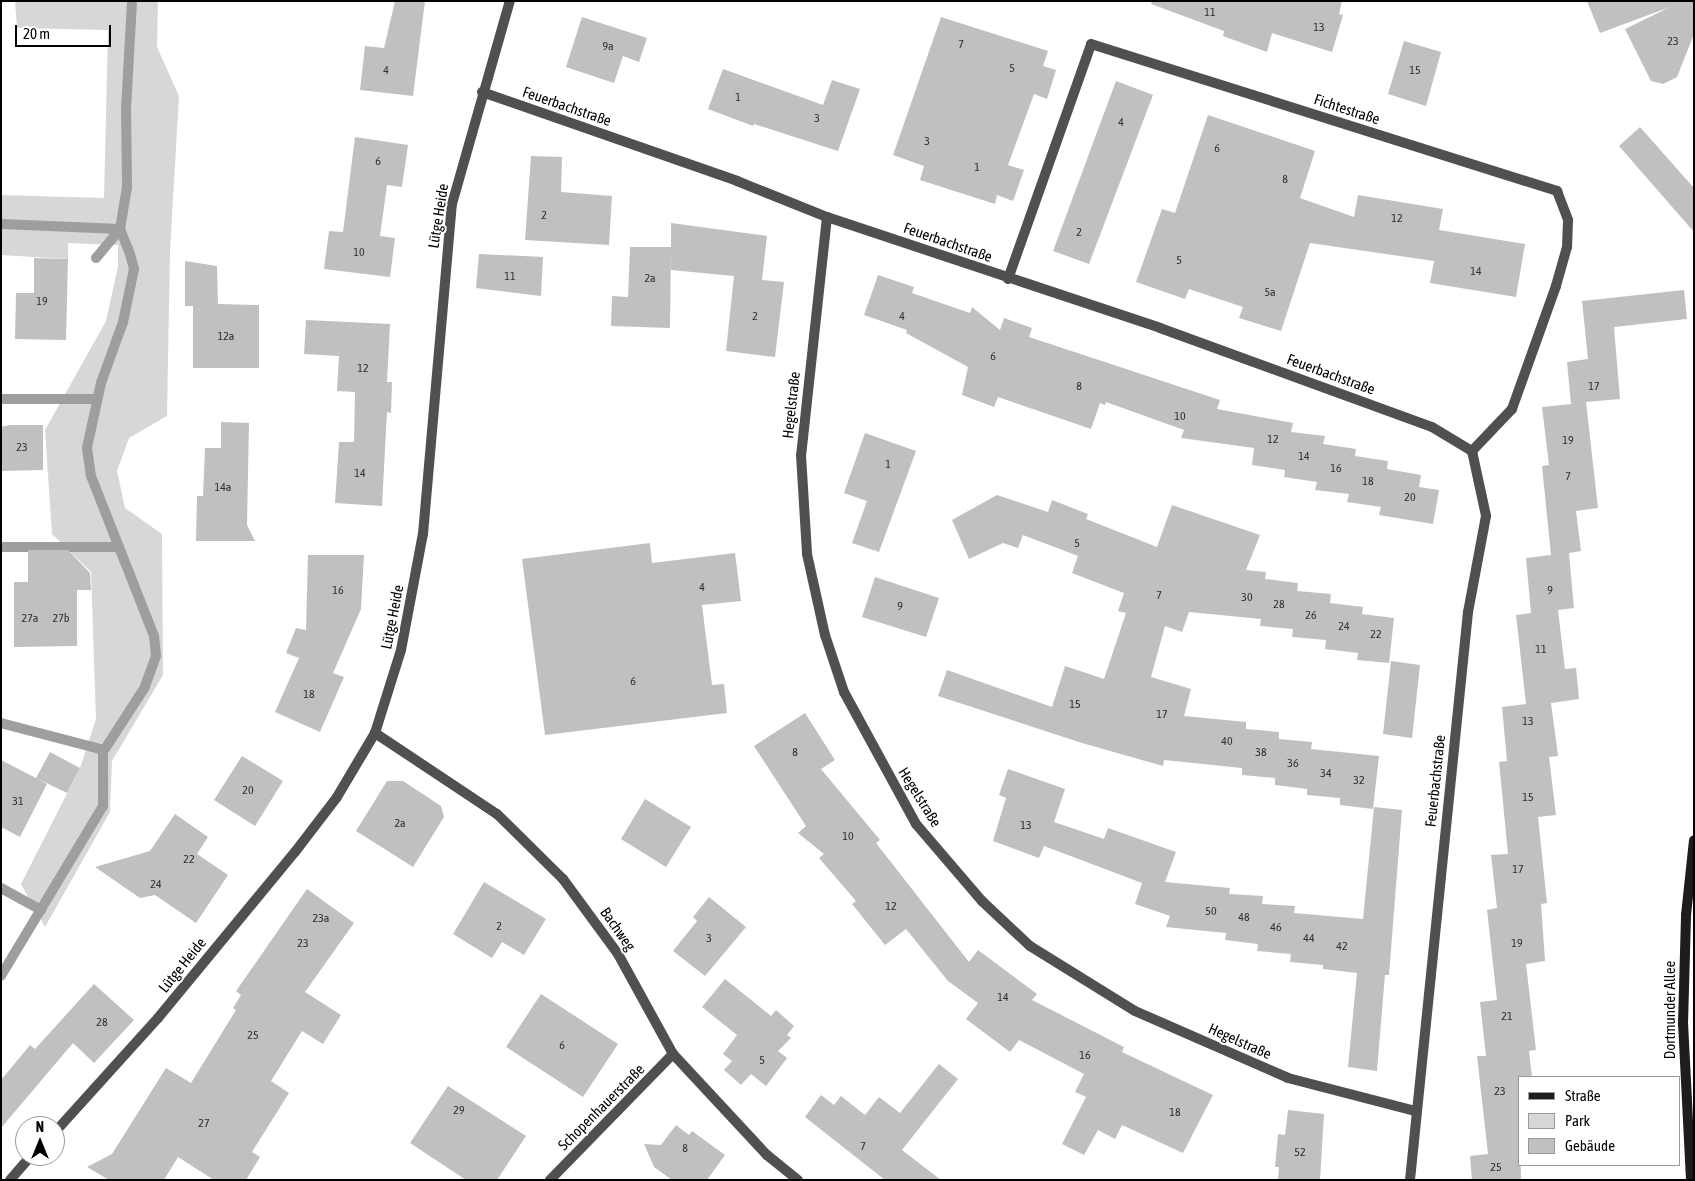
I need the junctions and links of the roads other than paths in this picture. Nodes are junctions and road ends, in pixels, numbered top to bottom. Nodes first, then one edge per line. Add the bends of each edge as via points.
1 (510, 1) edge
2 (482, 92) junction
3 (827, 217) junction
4 (1008, 279) junction
5 (1472, 451) junction
6 (375, 733) junction
7 (1694, 840) edge
8 (674, 1054) junction
9 (1416, 1111) junction
10 (65, 1121) edge
11 (22, 1166) edge
12 (10, 1180) edge
13 (550, 1180) edge
14 (798, 1180) edge
15 (1410, 1180) edge
16 (1691, 1180) edge

1 - 2 street, Lütge Heide
2 - 3 street, Feuerbachstraße via 737,181
2 - 6 street, Lütge Heide via 452,204 423,534 399,659
3 - 4 street, Feuerbachstraße
3 - 9 street, Hegelstraße via 801,454 807,554 825,635 844,692 916,824 982,901 1030,946 1136,1011 1288,1078
4 - 5 street, Feuerbachstraße via 1160,328 1432,426
4 - 5 street, Fichtestraße via 1091,44 1556,191 1568,220 1567,247 1556,286 1512,409
5 - 9 street, Feuerbachstraße via 1486,516 1468,612
6 - 8 street, Bachweg via 498,814 563,878 618,954
6 - 10 street, Lütge Heide via 337,797 295,852 158,1018
7 - 16 main road, Dortmunder Allee via 1686,914 1683,1024
8 - 13 street, Schopenhauerstraße
8 - 14 street, Bachweg via 767,1155
9 - 15 street, Feuerbachstraße
11 - 12 street

